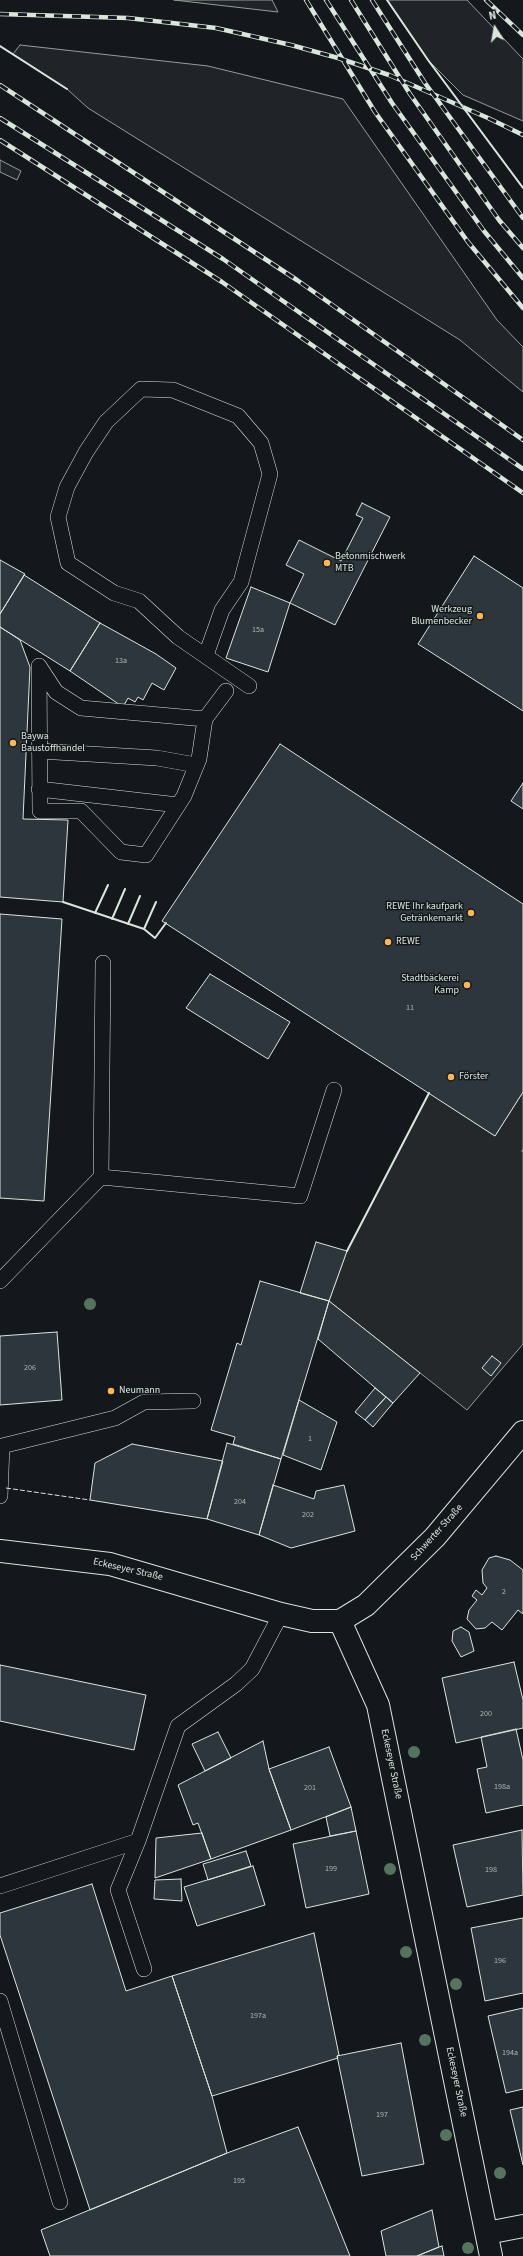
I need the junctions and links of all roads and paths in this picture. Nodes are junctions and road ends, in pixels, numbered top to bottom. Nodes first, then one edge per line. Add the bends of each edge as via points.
1 (206, 656) junction
2 (249, 686) dead end
3 (226, 691) dead end
4 (205, 719) junction
5 (39, 751) junction
6 (196, 765) junction
7 (39, 789) junction
8 (178, 805) junction
9 (103, 963) dead end
10 (334, 1090) dead end
11 (101, 1178) junction
12 (0, 1280) edge
13 (193, 1401) dead end
14 (523, 1432) edge
15 (1, 1446) edge
16 (0, 1496) edge
17 (0, 1551) edge
18 (281, 1614) junction
19 (340, 1621) junction
20 (138, 1841) junction
21 (0, 1886) edge
22 (144, 1969) dead end
23 (0, 2001) edge
24 (60, 2202) dead end
25 (523, 2226) edge
26 (487, 2233) junction
27 (491, 2256) edge

1 - 1 lane via 222,610 241,582 270,474 261,442 238,416 173,390 141,389 106,422 71,480 58,517 62,542 68,564 114,594 139,601 178,637
1 - 2 lane
3 - 4 lane
4 - 5 lane via 80,708 56,692 39,666
4 - 6 lane
5 - 6 lane via 157,758
5 - 7 lane
6 - 8 lane
7 - 8 lane
7 - 8 lane via 40,811 81,811 121,852 146,855
9 - 11 lane
10 - 11 lane via 300,1196
11 - 12 lane
13 - 15 lane via 144,1402 115,1418
14 - 19 street, Schwerter Straße via 435,1537 366,1605
15 - 16 lane
17 - 18 street, Eckeseyer Straße via 110,1564
18 - 19 street, Eckeseyer Straße via 312,1621
18 - 20 lane via 252,1670 178,1726
19 - 26 street, Eckeseyer Straße via 378,1705
20 - 21 lane
20 - 22 lane via 118,1890
23 - 24 lane
25 - 26 street
26 - 27 street, Eckeseyer Straße

